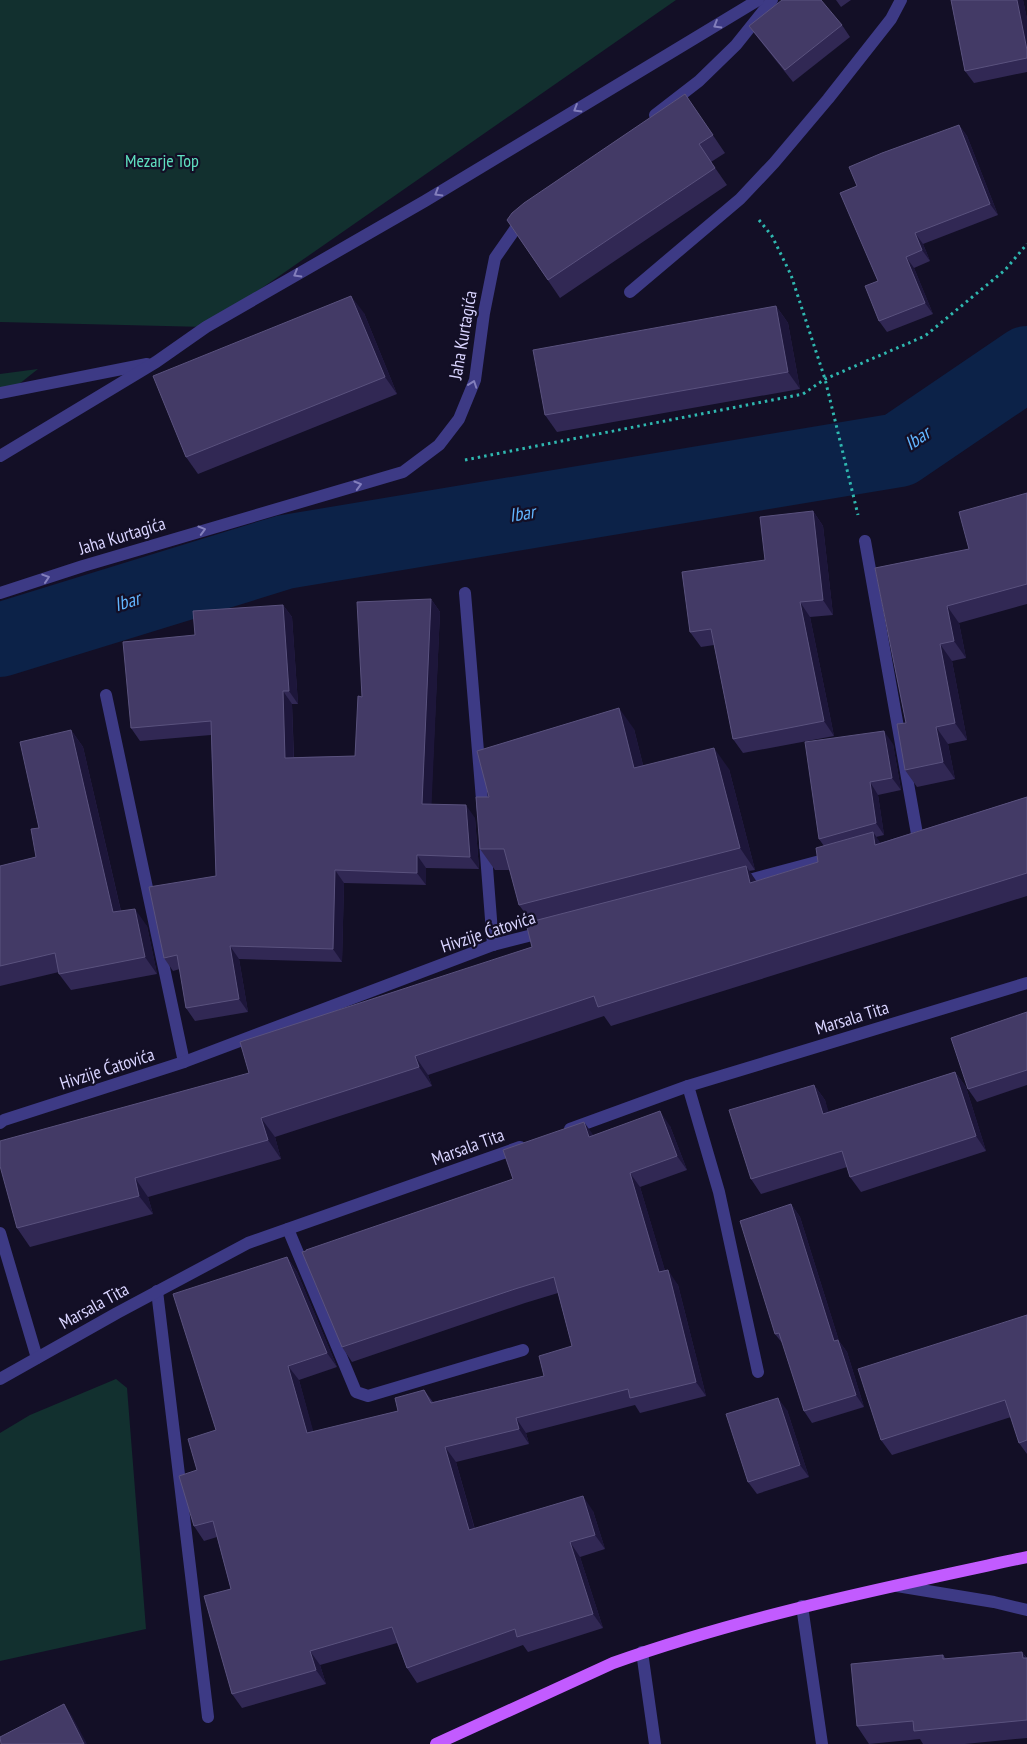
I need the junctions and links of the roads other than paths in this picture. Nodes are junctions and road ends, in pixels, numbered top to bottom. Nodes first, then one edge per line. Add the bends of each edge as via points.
1 (758, 0) edge
2 (772, 0) edge
3 (901, 0) edge
4 (644, 124) edge
5 (536, 208) edge
6 (630, 292) dead end
7 (156, 362) junction
8 (0, 393) edge
9 (0, 456) edge
10 (865, 540) road end
11 (0, 593) edge
12 (465, 593) dead end
13 (106, 695) dead end
14 (917, 834) edge
15 (850, 853) edge
16 (725, 886) edge
17 (561, 928) edge
18 (494, 945) junction
19 (1027, 983) edge
20 (184, 1062) junction
21 (688, 1086) junction
22 (0, 1123) edge
23 (557, 1133) edge
24 (529, 1144) edge
25 (288, 1229) junction
26 (0, 1233) edge
27 (157, 1291) junction
28 (523, 1350) dead end
29 (37, 1358) junction
30 (758, 1372) dead end
31 (0, 1379) edge
32 (1027, 1557) edge
33 (894, 1585) junction
34 (802, 1606) junction
35 (1027, 1610) edge
36 (642, 1652) junction
37 (208, 1717) dead end
38 (436, 1744) edge
39 (655, 1744) edge
40 (822, 1744) edge

1 -> 7 street via 425,201 206,327
2 - 4 street via 736,46
3 - 6 street via 891,19 774,164 740,199
11 -> 5 street, Jaha Kurtagića via 403,472 439,445 460,419 475,380 495,258 518,225
7 - 8 street
7 - 9 street
10 - 14 street
12 - 18 street
13 - 20 street
15 - 16 street
17 - 18 street, Hivzije Ćatovića
18 - 20 street, Hivzije Ćatovića
19 - 21 street, Marsala Tita
20 - 22 street, Hivzije Ćatovića
21 - 23 street, Marsala Tita
21 - 30 street via 719,1192
24 - 25 street, Marsala Tita
25 - 27 street, Marsala Tita via 248,1243
25 - 28 street via 356,1392 368,1396
26 - 29 street
27 - 29 street, Marsala Tita
27 - 37 street
29 - 31 street, Marsala Tita
32 - 33 main road
33 - 34 main road
33 - 35 street
34 - 36 main road
34 - 40 street
36 - 38 main road
36 - 39 street

